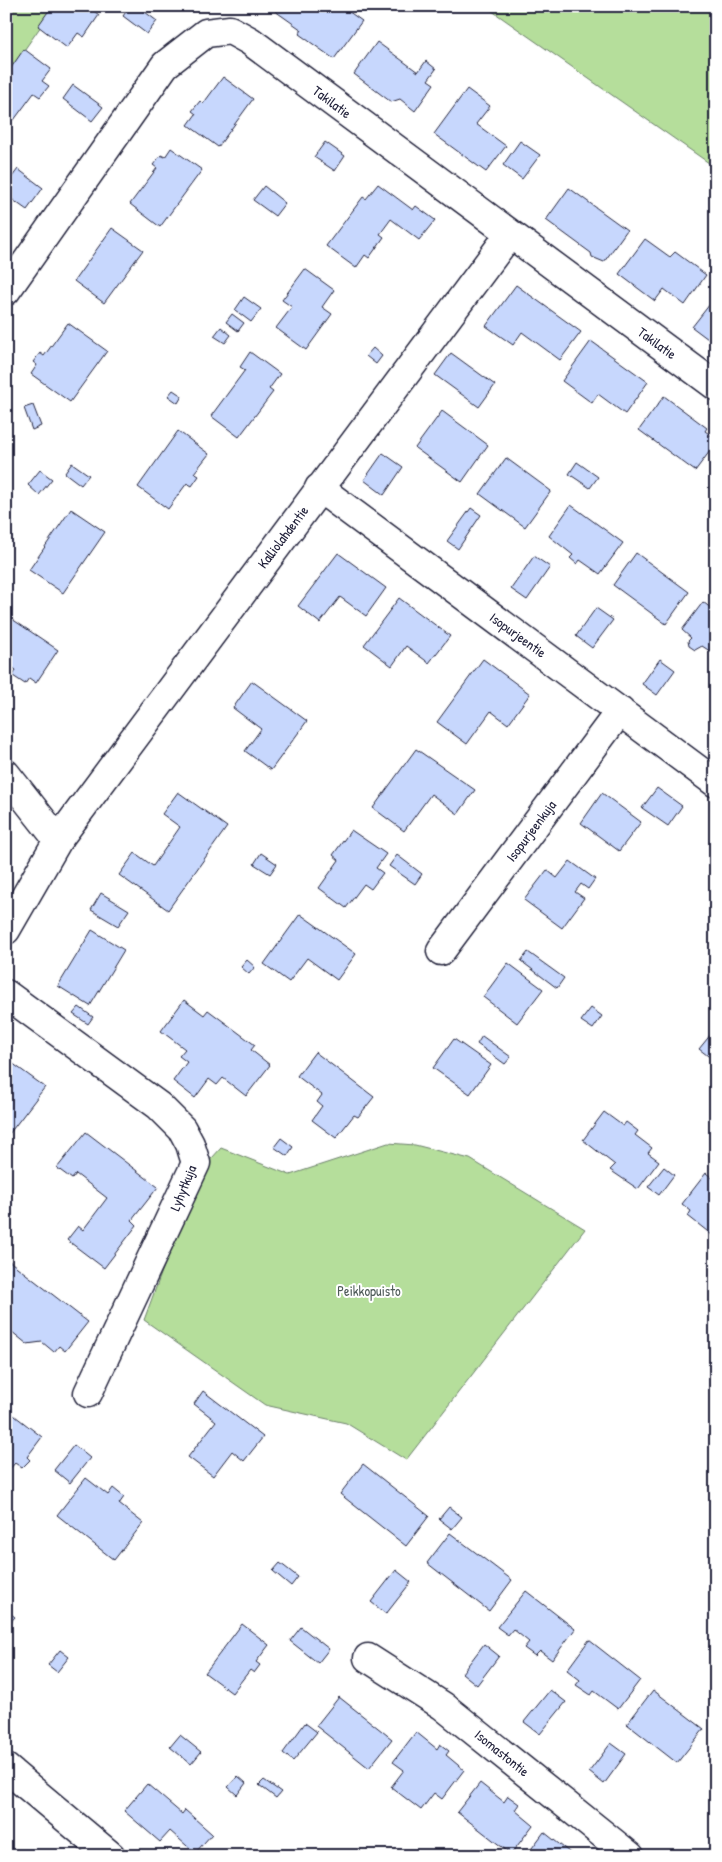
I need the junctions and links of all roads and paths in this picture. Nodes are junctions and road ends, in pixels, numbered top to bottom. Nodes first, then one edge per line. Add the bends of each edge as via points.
1 (509, 235) junction
2 (6, 292) edge
3 (716, 386) edge
4 (319, 488) junction
5 (620, 711) junction
6 (6, 774) edge
7 (716, 783) edge
8 (58, 840) junction
9 (6, 930) edge
10 (441, 951) dead end
11 (6, 994) edge
12 (88, 1393) dead end
13 (368, 1658) dead end
14 (6, 1768) edge
15 (111, 1856) edge
16 (630, 1856) edge

1 - 2 street, Takilatie via 250,40 230,30 206,33 165,65
1 - 3 street, Takilatie
1 - 4 street, Kalliolahdentie
4 - 5 street, Isopurjeentie
4 - 8 street, Kalliolahdentie
5 - 7 street, Isopurjeentie
5 - 10 street, Isopurjeenkuja
6 - 8 street
8 - 9 street, Kalliolahdentie
11 - 12 street, Lyhytkuja via 159,1106 182,1129 196,1163
13 - 16 street, Isomastontie via 443,1706
14 - 15 street

